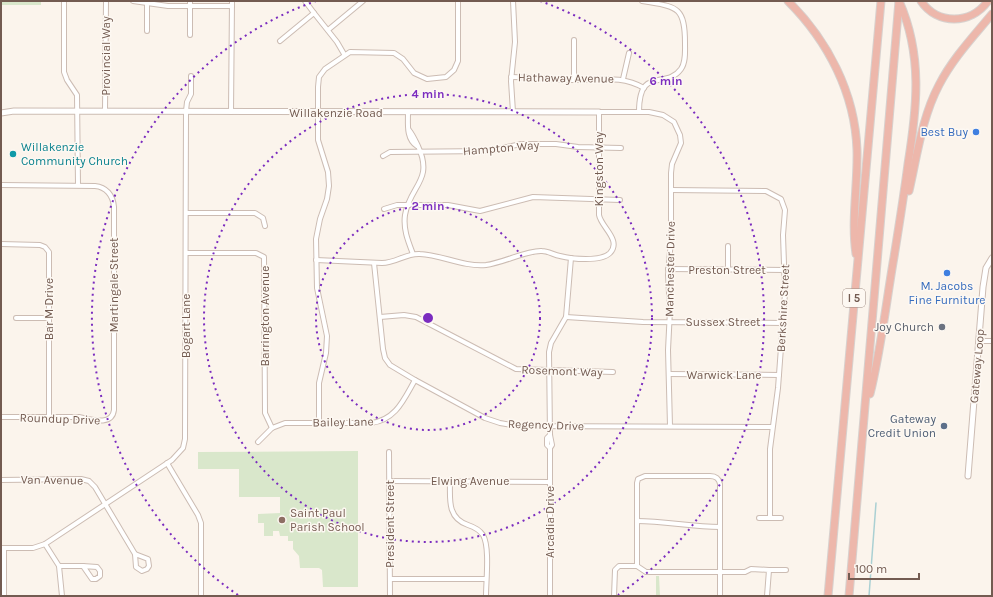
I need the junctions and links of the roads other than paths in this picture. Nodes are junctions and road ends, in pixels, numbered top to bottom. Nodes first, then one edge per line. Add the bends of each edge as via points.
1 (64, 1) edge
2 (106, 1) edge
3 (133, 1) edge
4 (305, 1) edge
5 (363, 1) edge
6 (458, 1) edge
7 (513, 1) edge
8 (642, 1) edge
9 (788, 1) edge
10 (881, 1) edge
11 (899, 1) edge
12 (921, 1) edge
13 (988, 1) edge
14 (147, 2) edge
15 (190, 4) edge
16 (232, 4) edge
17 (314, 13) junction
18 (992, 14) edge
19 (328, 30) junction
20 (147, 31) dead end
21 (190, 36) dead end
22 (574, 40) dead end
23 (280, 41) dead end
24 (629, 53) dead end
25 (344, 54) junction
26 (191, 76) dead end
27 (511, 76) junction
28 (623, 79) junction
29 (574, 80) junction
30 (644, 88) junction
31 (78, 111) junction
32 (105, 111) junction
33 (186, 111) junction
34 (231, 112) junction
35 (318, 112) junction
36 (408, 112) junction
37 (513, 112) junction
38 (599, 112) junction
39 (639, 112) junction
40 (1, 113) edge
41 (670, 118) joint
42 (599, 148) junction
43 (621, 148) dead end
44 (421, 152) junction
45 (383, 156) dead end
46 (1, 185) edge
47 (78, 185) junction
48 (671, 190) junction
49 (599, 200) junction
50 (620, 200) dead end
51 (407, 205) junction
52 (384, 209) dead end
53 (186, 213) junction
54 (900, 218) junction
55 (265, 226) dead end
56 (1, 244) edge
57 (728, 246) dead end
58 (610, 252) junction
59 (187, 253) junction
60 (413, 254) junction
61 (615, 255) dead end
62 (571, 258) junction
63 (992, 258) edge
64 (316, 260) junction
65 (857, 263) junction
66 (374, 264) junction
67 (668, 270) junction
68 (728, 270) junction
69 (786, 270) junction
70 (380, 317) junction
71 (566, 317) junction
72 (16, 318) dead end
73 (49, 318) junction
74 (669, 322) junction
75 (783, 323) junction
76 (980, 341) junction
77 (992, 341) edge
78 (549, 371) junction
79 (613, 372) dead end
80 (669, 374) junction
81 (779, 375) junction
82 (415, 380) junction
83 (114, 412) joint
84 (865, 414) junction
85 (1, 417) edge
86 (49, 417) junction
87 (319, 423) junction
88 (550, 426) junction
89 (670, 426) junction
90 (772, 427) junction
91 (272, 428) junction
92 (258, 442) dead end
93 (389, 452) dead end
94 (167, 463) junction
95 (968, 476) dead end
96 (1, 480) edge
97 (390, 481) junction
98 (450, 481) junction
99 (550, 482) junction
100 (105, 505) junction
101 (759, 518) dead end
102 (770, 518) junction
103 (781, 518) dead end
104 (637, 521) junction
105 (720, 527) junction
106 (45, 544) junction
107 (2, 548) edge
108 (134, 554) junction
109 (60, 566) junction
110 (83, 566) dead end
111 (637, 566) junction
112 (769, 570) junction
113 (786, 570) dead end
114 (721, 572) junction
115 (390, 579) junction
116 (486, 579) junction
117 (4, 596) edge
118 (62, 596) edge
119 (202, 596) edge
120 (390, 596) edge
121 (486, 596) edge
122 (550, 596) edge
123 (614, 596) edge
124 (720, 596) edge
125 (767, 596) edge
126 (828, 596) edge
127 (849, 596) edge

1 - 31 street via 64,70 67,80 77,93
2 - 32 street, Provincial Way
3 - 14 street
4 - 17 street
5 - 19 street
6 - 25 street via 458,61 454,70 446,77 420,77 403,59 391,52
7 - 27 street via 515,42
8 - 30 street via 676,9 682,16 685,28 685,58 681,70 671,77 654,80
9 - 65 highway via 820,38 842,80 857,150 854,244
10 - 65 highway, I 5
11 - 54 highway via 911,33 916,59 917,94
11 - 84 highway, I 5
12 - 13 highway via 933,13 954,20 973,15
14 - 15 street via 168,6
14 - 20 street
15 - 16 street
15 - 21 street
16 - 34 street
17 - 19 street
17 - 23 street
18 - 54 highway via 966,43 938,86 929,108
19 - 25 street
22 - 29 street
24 - 28 street
25 - 35 street via 321,74 318,84
26 - 33 street, Bogart Lane via 191,94 186,102
27 - 29 street, Hathaway Avenue
27 - 37 street
28 - 29 street, Hathaway Avenue
28 - 30 street, Hathaway Avenue
30 - 39 street via 640,97
31 - 32 street, Willakenzie Road
31 - 40 street, Willakenzie Road
31 - 47 street
32 - 33 street, Willakenzie Road
33 - 34 street, Willakenzie Road
33 - 53 street, Bogart Lane
34 - 35 street, Willakenzie Road
35 - 36 street, Willakenzie Road
35 - 64 street via 318,144 328,172 329,186 328,199 317,231
36 - 37 street, Willakenzie Road
36 - 44 street via 409,136
37 - 38 street, Willakenzie Road
38 - 39 street, Willakenzie Road
38 - 42 street, Kingston Way
39 - 41 street, Willakenzie Road via 656,113
41 - 48 street, Manchester Drive via 677,126 681,138 672,164
42 - 43 street, Hampton Way
42 - 44 street, Hampton Way via 521,144 488,151
42 - 49 street, Kingston Way
44 - 45 street, Hampton Way via 390,152
44 - 51 street via 423,174
46 - 47 street, Martingale Street
47 - 83 street, Martingale Street via 102,188 113,201
48 - 67 street, Manchester Drive
48 - 69 street, Berkshire Street via 763,191 776,195 785,207 783,235
49 - 50 street
49 - 51 street via 533,197 477,211 451,205
49 - 58 street, Kingston Way via 600,220 613,240
51 - 52 street
51 - 60 street via 405,228
53 - 55 street via 252,213 261,216
53 - 59 street, Bogart Lane
54 - 84 highway via 874,380
56 - 73 street, Bar M Drive via 40,245 47,248
57 - 68 street
58 - 61 street
58 - 62 street via 600,257
59 - 91 street, Barrington Avenue via 262,254 265,261 265,413
59 - 94 street, Bogart Lane via 185,440 182,451
60 - 62 street via 426,254 478,265 539,251
60 - 66 street via 389,263
62 - 71 street, Arcadia Drive
63 - 76 street, Gateway Loop via 985,274
64 - 66 street via 334,259
64 - 87 street via 317,292 327,336 326,356 319,383
65 - 126 highway, I 5
66 - 70 street, Regency Drive
67 - 68 street, Preston Street
67 - 74 street, Manchester Drive
68 - 69 street, Preston Street
69 - 75 street, Berkshire Street
70 - 78 street, Rosemont Way via 416,317 512,368
70 - 82 street, Regency Drive via 386,360
71 - 74 street, Sussex Street
71 - 78 street, Arcadia Drive via 550,347
72 - 73 street
73 - 86 street, Bar M Drive
74 - 75 street, Sussex Street
74 - 80 street, Manchester Drive
75 - 81 street, Berkshire Street
76 - 77 street
76 - 95 street, Gateway Loop
78 - 79 street, Rosemont Way
78 - 88 street, Arcadia Drive
80 - 81 street, Warwick Lane
80 - 89 street, Manchester Drive
81 - 90 street, Berkshire Street
82 - 87 street, Bailey Lane via 399,407 385,419 371,423
82 - 88 street, Regency Drive via 494,421 514,425
83 - 86 street, Roundup Drive via 107,420
84 - 127 highway, I 5
85 - 86 street, Roundup Drive
87 - 91 street, Bailey Lane via 285,423
88 - 89 street, Regency Drive
88 - 99 street, Arcadia Drive
89 - 90 street, Regency Drive
90 - 102 street, Berkshire Street via 769,458
91 - 92 street
93 - 97 street, President Street
94 - 100 street
94 - 119 street via 201,523
96 - 100 street, Van Avenue via 86,480 95,486
97 - 98 street, Elwing Avenue
97 - 115 street, President Street
98 - 99 street, Elwing Avenue
98 - 116 street via 450,507 453,516 461,523 478,529 485,539
99 - 122 street, Arcadia Drive
100 - 106 street
100 - 108 street, Van Avenue
101 - 102 street
102 - 103 street
104 - 105 street
104 - 105 street via 637,483 640,477 710,476 718,479 720,484
104 - 111 street
105 - 114 street
106 - 107 street via 33,548
106 - 109 street
107 - 117 street
108 - 108 street, Van Avenue via 136,567 142,571 147,570 150,563 148,559
109 - 110 street
109 - 118 street
111 - 114 street via 646,572
111 - 123 street via 619,566 615,570
112 - 113 street
112 - 114 street
112 - 125 street
114 - 124 street
115 - 116 street
115 - 120 street, President Street
116 - 121 street

